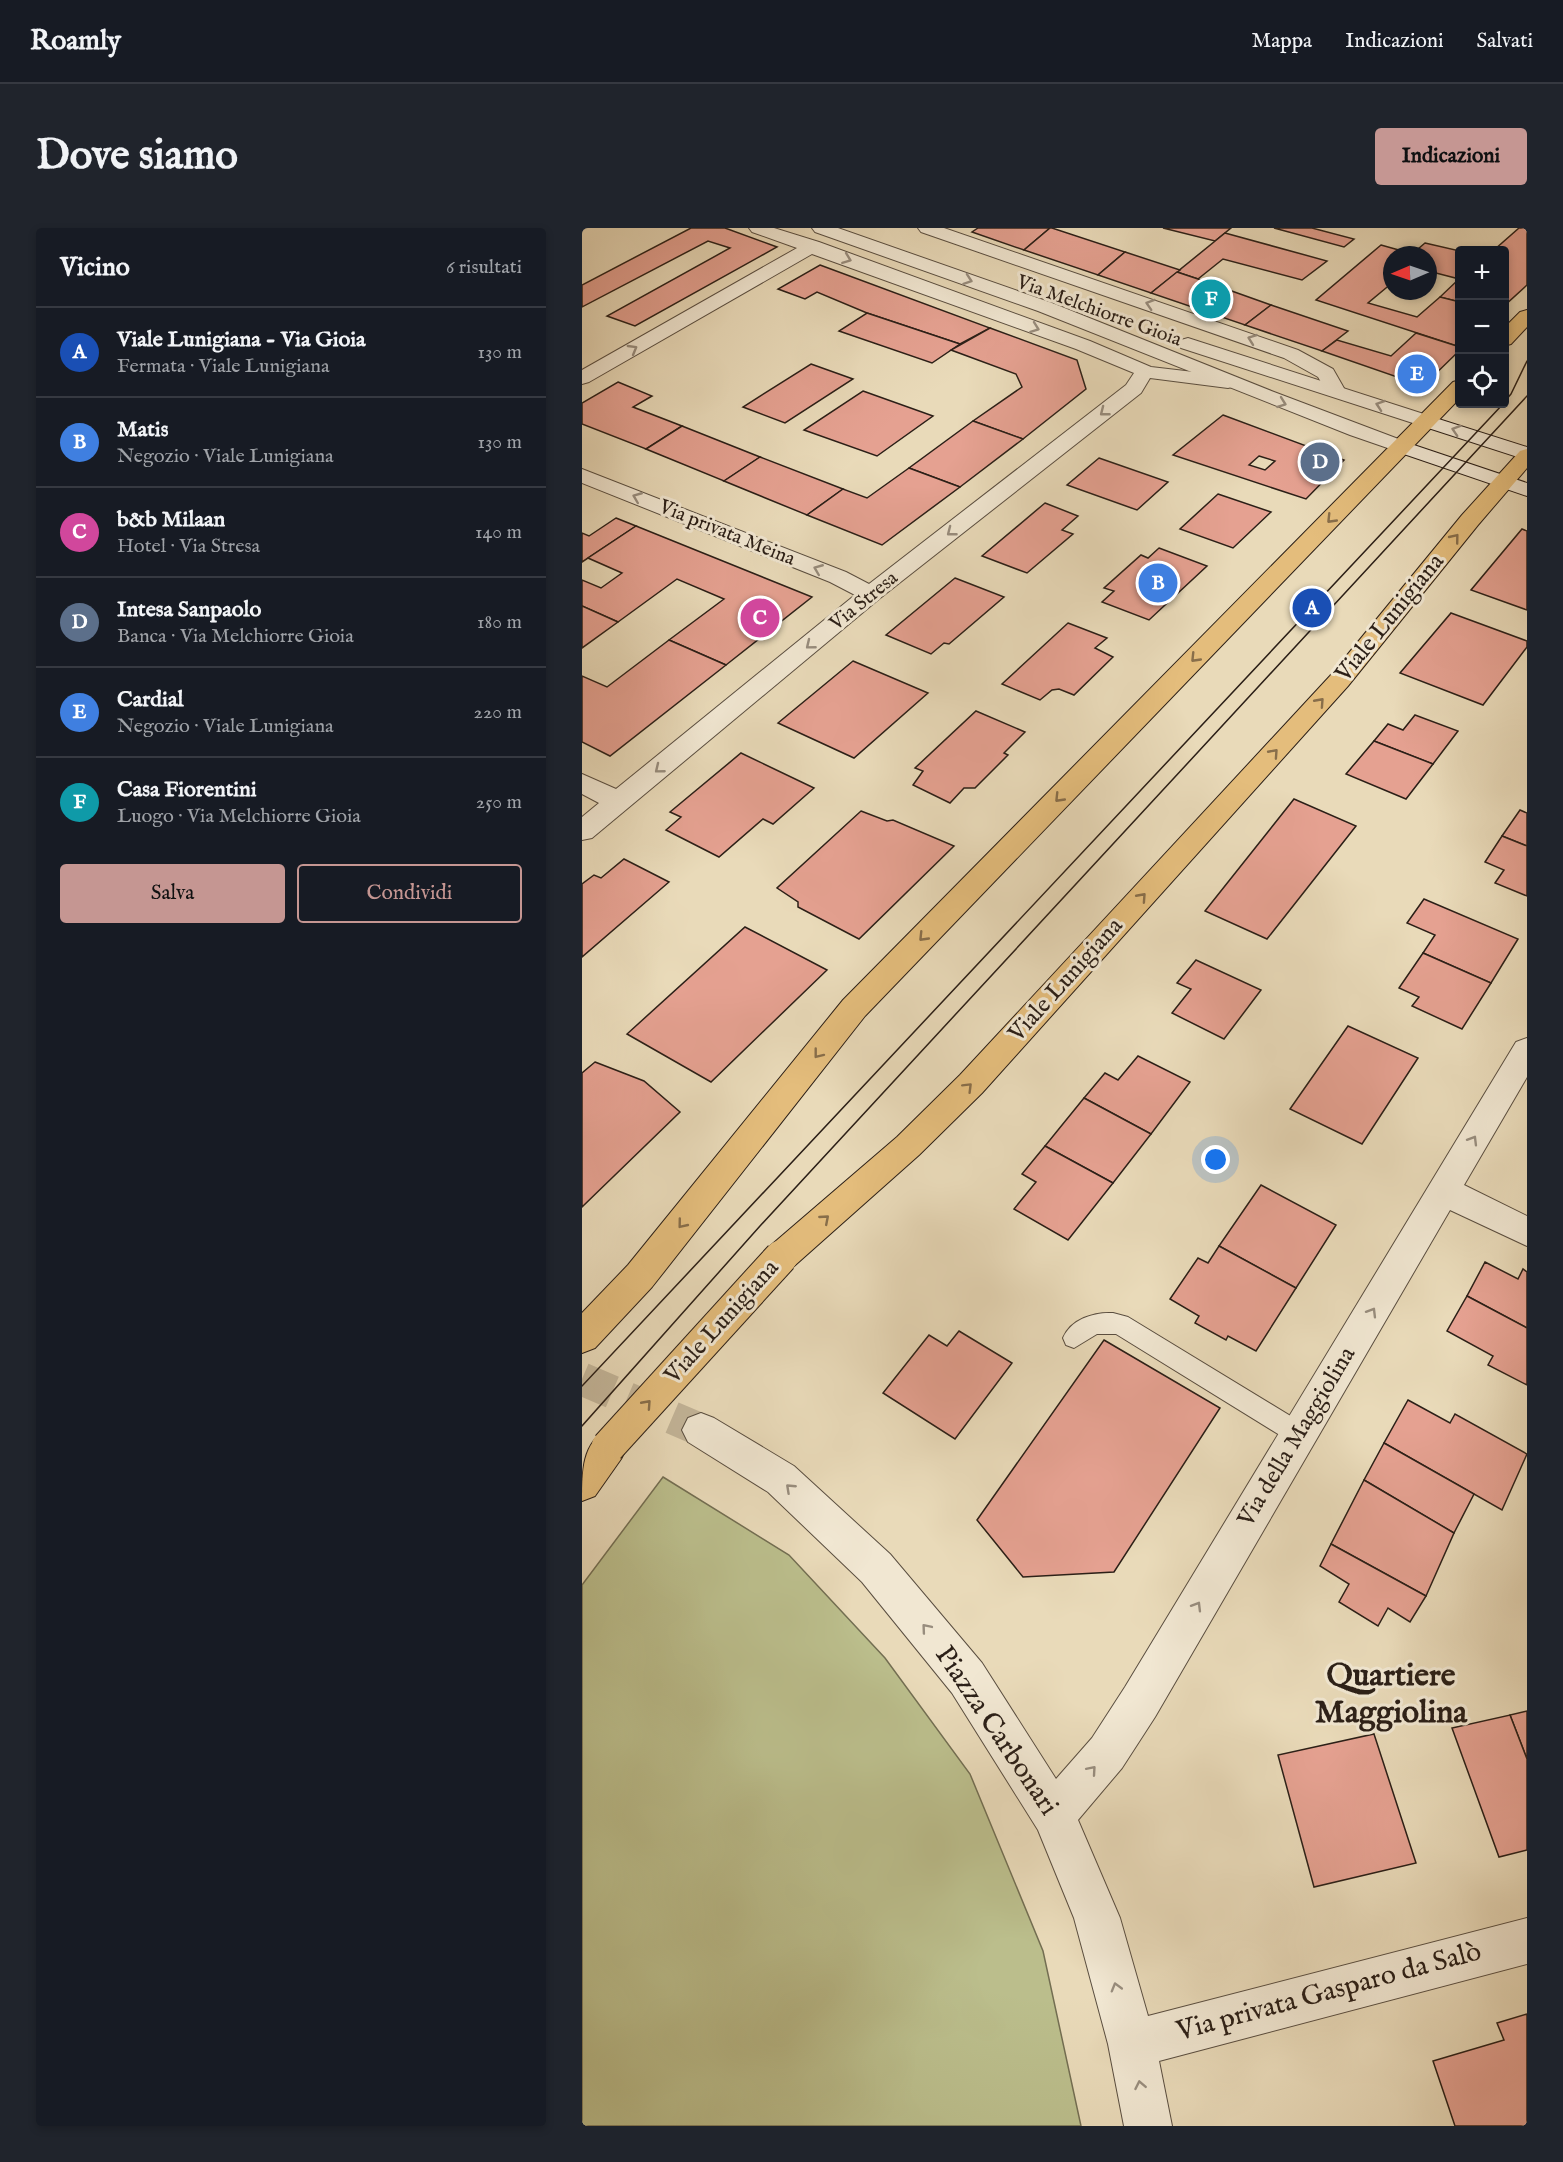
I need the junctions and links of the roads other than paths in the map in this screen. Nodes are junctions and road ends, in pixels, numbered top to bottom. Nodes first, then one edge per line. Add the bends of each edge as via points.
1 (758, 228) edge
2 (821, 228) edge
3 (865, 228) edge
4 (937, 229) edge
5 (813, 246) junction
6 (1527, 316) edge
7 (1509, 335) edge
8 (1145, 371) junction
9 (582, 378) edge
10 (1228, 382) junction
11 (1335, 390) junction
12 (1455, 391) edge
13 (1426, 421) junction
14 (1402, 447) junction
15 (1527, 455) edge
16 (582, 475) edge
17 (1515, 486) edge
18 (871, 594) junction
19 (582, 783) edge
20 (619, 802) junction
21 (582, 831) edge
22 (1527, 1050) edge
23 (1444, 1191) junction
24 (1527, 1232) edge
25 (582, 1337) edge
26 (1074, 1338) dead end
27 (701, 1430) tunnel mouth
28 (1299, 1434) junction
29 (582, 1482) edge
30 (1054, 1815) junction
31 (1527, 1941) edge
32 (1132, 2043) junction
33 (1148, 2126) edge

1 - 5 street, Via Melchiorre Gioia
2 -> 10 street, Via Melchiorre Gioia via 1043,307
3 - 11 street, Via Melchiorre Gioia via 1165,335
11 -> 4 street, Via Melchiorre Gioia via 1326,373 1292,354
5 -> 8 street, Via Melchiorre Gioia
9 -> 5 street
6 - 7 main road
8 - 10 street, Via Melchiorre Gioia
8 -> 18 street, Via Stresa via 1134,389
10 -> 14 street, Via Melchiorre Gioia
13 -> 11 street, Via Melchiorre Gioia
12 - 13 main road
13 - 14 main road
15 -> 13 street, Via Melchiorre Gioia
14 - 17 street, Via Melchiorre Gioia
14 -> 25 main road via 854,1008 640,1276
15 - 17 main road, Viale Lunigiana
18 -> 16 street, Via privata Meina via 838,577
29 -> 17 main road, Viale Lunigiana, bridge via 608,1447 781,1257 908,1146 971,1084
18 -> 20 street, Via Stresa
19 - 20 street
20 - 21 street, Via Stresa
23 -> 22 street, Via della Maggiolina
23 - 24 street
28 -> 23 street, Via della Maggiolina
26 - 28 lane via 1087,1325 1104,1321 1120,1324
30 -> 27 street, Piazza Carbonari via 967,1678 876,1568 781,1479
30 -> 28 street, Via della Maggiolina via 1107,1754
32 -> 30 street, Piazza Carbonari via 1097,1918
31 - 32 street, Via privata Gasparo da Salò
33 -> 32 street, Piazza Carbonari

